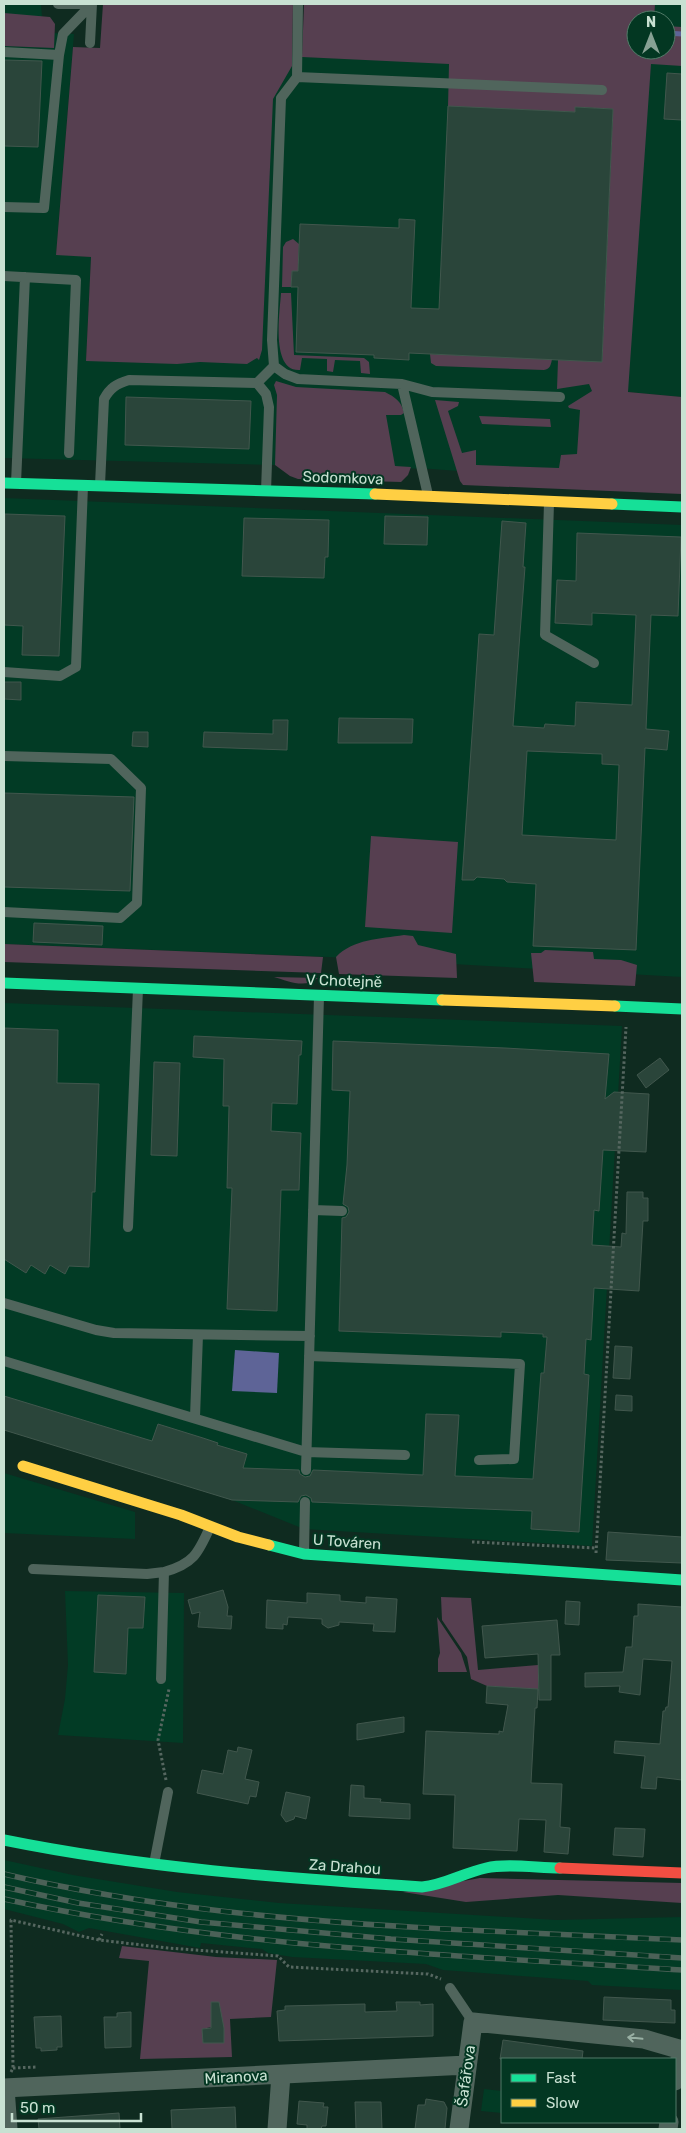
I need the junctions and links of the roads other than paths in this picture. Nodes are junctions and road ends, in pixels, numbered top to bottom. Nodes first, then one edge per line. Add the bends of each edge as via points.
1 (58, 4) edge
2 (92, 4) edge
3 (298, 4) edge
4 (90, 43) dead end
5 (4, 52) edge
6 (59, 55) junction
7 (297, 77) junction
8 (602, 90) dead end
9 (4, 208) edge
10 (4, 276) edge
11 (25, 277) junction
12 (274, 366) junction
13 (257, 383) junction
14 (402, 384) junction
15 (560, 397) dead end
16 (69, 453) dead end
17 (4, 483) edge
18 (16, 484) junction
19 (83, 486) junction
20 (100, 486) junction
21 (266, 491) junction
22 (428, 496) junction
23 (549, 501) junction
24 (682, 507) edge
25 (594, 663) dead end
26 (4, 672) edge
27 (4, 756) edge
28 (4, 912) edge
29 (4, 983) edge
30 (138, 988) junction
31 (319, 995) junction
32 (682, 1009) edge
33 (313, 1210) junction
34 (342, 1211) dead end
35 (128, 1227) dead end
36 (4, 1303) edge
37 (198, 1335) junction
38 (310, 1336) junction
39 (309, 1356) junction
40 (4, 1361) edge
41 (195, 1418) junction
42 (306, 1452) junction
43 (405, 1455) dead end
44 (479, 1460) dead end
45 (23, 1466) dead end
46 (306, 1470) dead end
47 (305, 1502) dead end
48 (210, 1527) junction
49 (304, 1554) junction
50 (33, 1569) dead end
51 (164, 1572) junction
52 (682, 1580) edge
53 (161, 1679) dead end
54 (168, 1792) dead end
55 (4, 1840) edge
56 (154, 1864) junction
57 (682, 1873) edge
58 (450, 1988) road end
59 (473, 2022) junction
60 (682, 2050) edge
61 (467, 2066) junction
62 (281, 2075) junction
63 (676, 2076) edge
64 (4, 2088) edge
65 (8, 2129) edge
66 (277, 2129) edge
67 (459, 2129) edge

1 - 2 lane
2 - 4 lane
2 - 6 lane via 63,34
3 - 7 lane
5 - 6 lane
6 - 9 lane via 44,208
7 - 8 lane
7 - 12 lane via 281,98 272,340
10 - 11 lane
11 - 16 lane via 76,280
11 - 18 lane
12 - 13 lane
12 - 14 lane via 298,379
13 - 20 lane via 129,380 118,384 104,399
13 - 21 lane via 266,394 269,407
14 - 15 lane via 432,392
14 - 22 lane
17 - 18 street, Sodomkova
18 - 19 street, Sodomkova
19 - 20 street, Sodomkova
19 - 26 lane via 76,667 60,676
20 - 21 street, Sodomkova
21 - 22 street, Sodomkova
22 - 23 street, Sodomkova
23 - 24 street, Sodomkova
23 - 25 lane via 545,635
27 - 28 lane via 111,759 141,788 137,903 120,918
29 - 30 street, V Chotejně
30 - 31 street, V Chotejně
30 - 35 lane
31 - 32 street, V Chotejně
31 - 33 lane
33 - 34 lane
33 - 38 lane
36 - 37 lane via 105,1332
37 - 38 lane
37 - 41 lane
38 - 39 lane
39 - 42 lane
39 - 44 lane via 520,1364 514,1459
40 - 41 lane
41 - 42 lane
42 - 43 lane
42 - 46 lane
45 - 48 street, U Továren
47 - 49 lane
48 - 49 street, U Továren
48 - 51 lane via 188,1563
49 - 52 street, U Továren
50 - 51 lane
51 - 53 lane
54 - 56 lane
55 - 56 street, Za Drahou
56 - 57 street, Za Drahou via 264,1876 422,1887 445,1885 478,1869 494,1866
58 - 59 lane
60 -> 59 street via 644,2039
59 - 61 street, Šafářova
60 - 63 street
61 - 62 street, Miranova
61 - 67 street, Šafářova
62 - 64 street, Miranova
62 - 66 street
64 - 65 street

